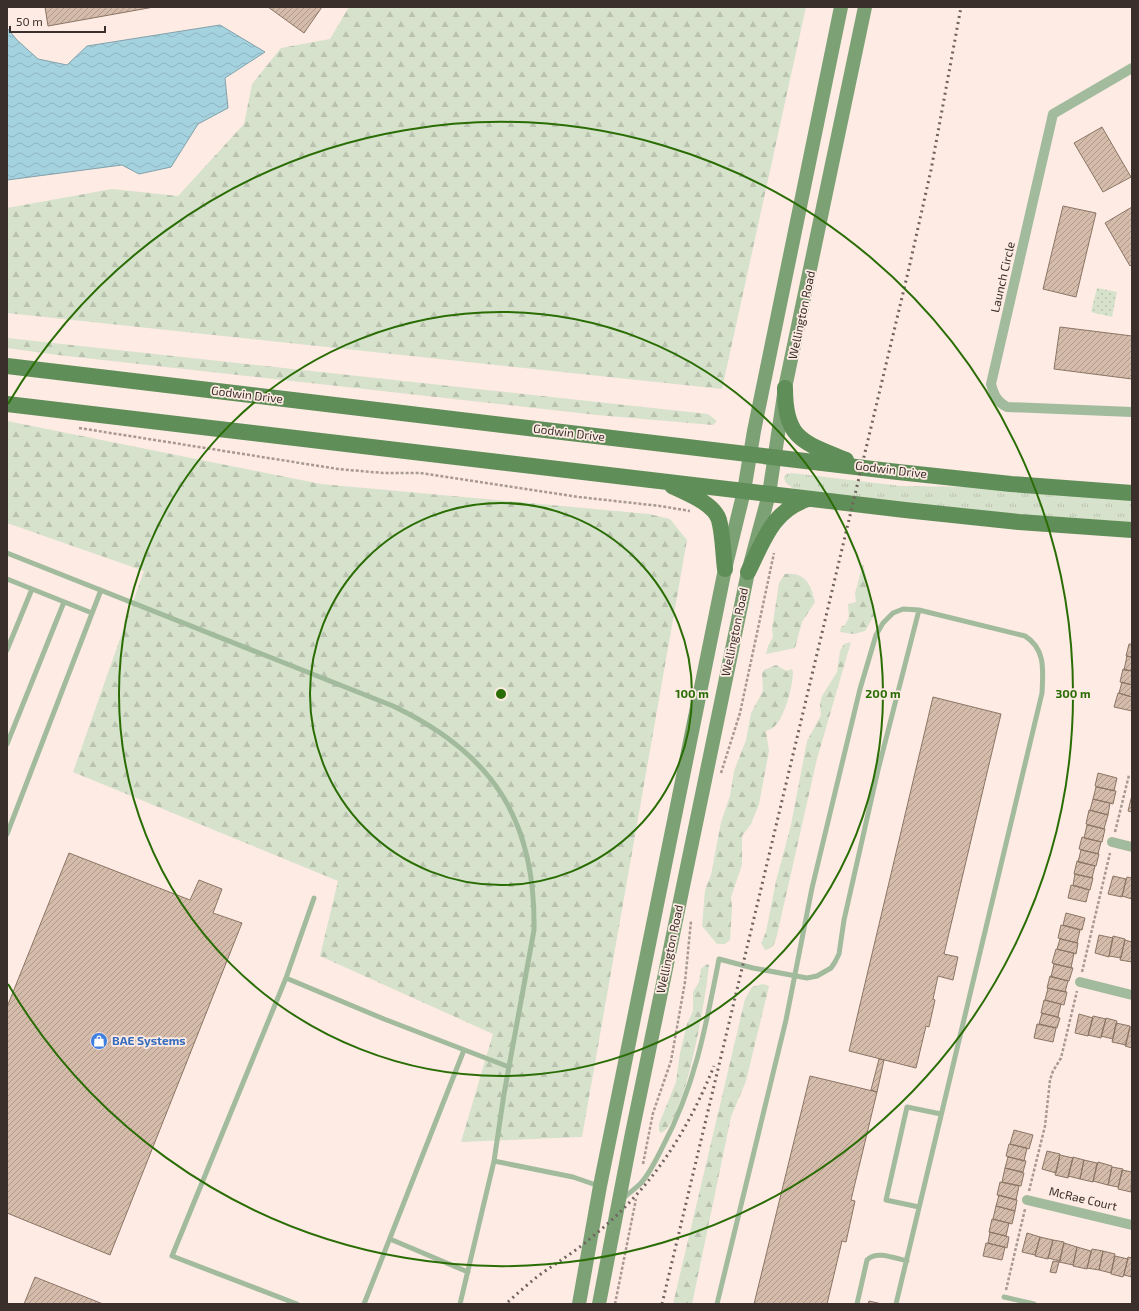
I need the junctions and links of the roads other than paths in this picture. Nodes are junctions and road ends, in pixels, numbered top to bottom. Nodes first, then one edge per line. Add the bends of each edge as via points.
1 (841, 7) edge
2 (865, 7) edge
3 (1132, 68) edge
4 (7, 366) edge
5 (786, 388) junction
6 (7, 404) edge
7 (1132, 412) edge
8 (750, 454) junction
9 (775, 457) junction
10 (862, 467) junction
11 (660, 481) junction
12 (744, 491) junction
13 (1132, 492) edge
14 (769, 494) junction
15 (809, 498) junction
16 (1132, 530) edge
17 (7, 553) edge
18 (725, 569) junction
19 (748, 572) junction
20 (7, 579) edge
21 (32, 589) junction
22 (101, 590) junction
23 (64, 602) junction
24 (919, 610) junction
25 (92, 613) junction
26 (7, 650) edge
27 (7, 744) edge
28 (7, 834) edge
29 (1112, 842) road end
30 (1132, 847) edge
31 (314, 898) dead end
32 (795, 976) junction
33 (286, 978) junction
34 (1080, 982) road end
35 (1132, 995) edge
36 (464, 1050) junction
37 (509, 1067) junction
38 (941, 1114) junction
39 (494, 1161) junction
40 (600, 1186) junction
41 (1027, 1200) road end
42 (618, 1202) junction
43 (919, 1207) junction
44 (1132, 1224) edge
45 (390, 1239) junction
46 (907, 1260) junction
47 (468, 1272) junction
48 (1004, 1297) road end
49 (297, 1304) edge
50 (364, 1304) edge
51 (460, 1304) edge
52 (579, 1304) edge
53 (599, 1304) edge
54 (717, 1304) edge
55 (857, 1304) edge
56 (896, 1304) edge
57 (1034, 1304) edge

1 - 8 main road, Wellington Road
2 - 5 main road, Wellington Road
3 - 7 street, Launch Circle via 1053,114 991,384 994,395 1000,403 1007,406
4 - 8 main road, Godwin Drive
5 - 9 main road, Wellington Road
5 - 10 main road via 787,416 798,436 810,445
6 - 11 main road
8 - 9 main road, Godwin Drive
8 - 12 main road, Wellington Road
9 - 10 main road, Godwin Drive
9 - 14 main road, Wellington Road
10 - 13 main road, Godwin Drive via 1010,484
11 - 12 main road
11 - 18 main road via 712,510 719,519
12 - 14 main road
12 - 18 main road, Wellington Road
14 - 15 main road
14 - 19 main road, Wellington Road
15 - 16 main road via 1019,522
15 - 19 main road via 785,510 773,522
17 - 22 lane
18 - 40 main road, Wellington Road
19 - 42 main road, Wellington Road
20 - 21 lane
21 - 23 lane
21 - 26 lane
22 - 25 lane
22 - 37 lane via 419,718 466,751 483,768 518,827 526,855 534,904 532,945
23 - 25 lane
23 - 27 lane
24 - 32 lane via 904,609 893,613 876,635 860,689 812,888
24 - 32 lane via 874,785 839,954 831,968 817,976
24 - 38 lane via 1025,636 1040,650 1043,679 1042,693
25 - 28 lane
29 - 30 street
31 - 33 lane
32 - 42 lane via 718,959 709,1014 690,1086 671,1132 639,1184
32 - 54 lane
33 - 36 lane
33 - 49 lane via 172,1256
34 - 35 street
36 - 37 lane
36 - 45 lane
37 - 39 lane
38 - 43 lane
38 - 43 lane via 907,1107 886,1200
39 - 40 lane via 573,1177
39 - 47 lane
40 - 52 main road, Wellington Road
41 - 44 street, McRae Court
42 - 53 main road, Wellington Road
43 - 46 lane
45 - 47 lane
45 - 50 lane
46 - 55 lane via 871,1255 867,1260
46 - 56 lane
47 - 51 lane
48 - 57 lane

